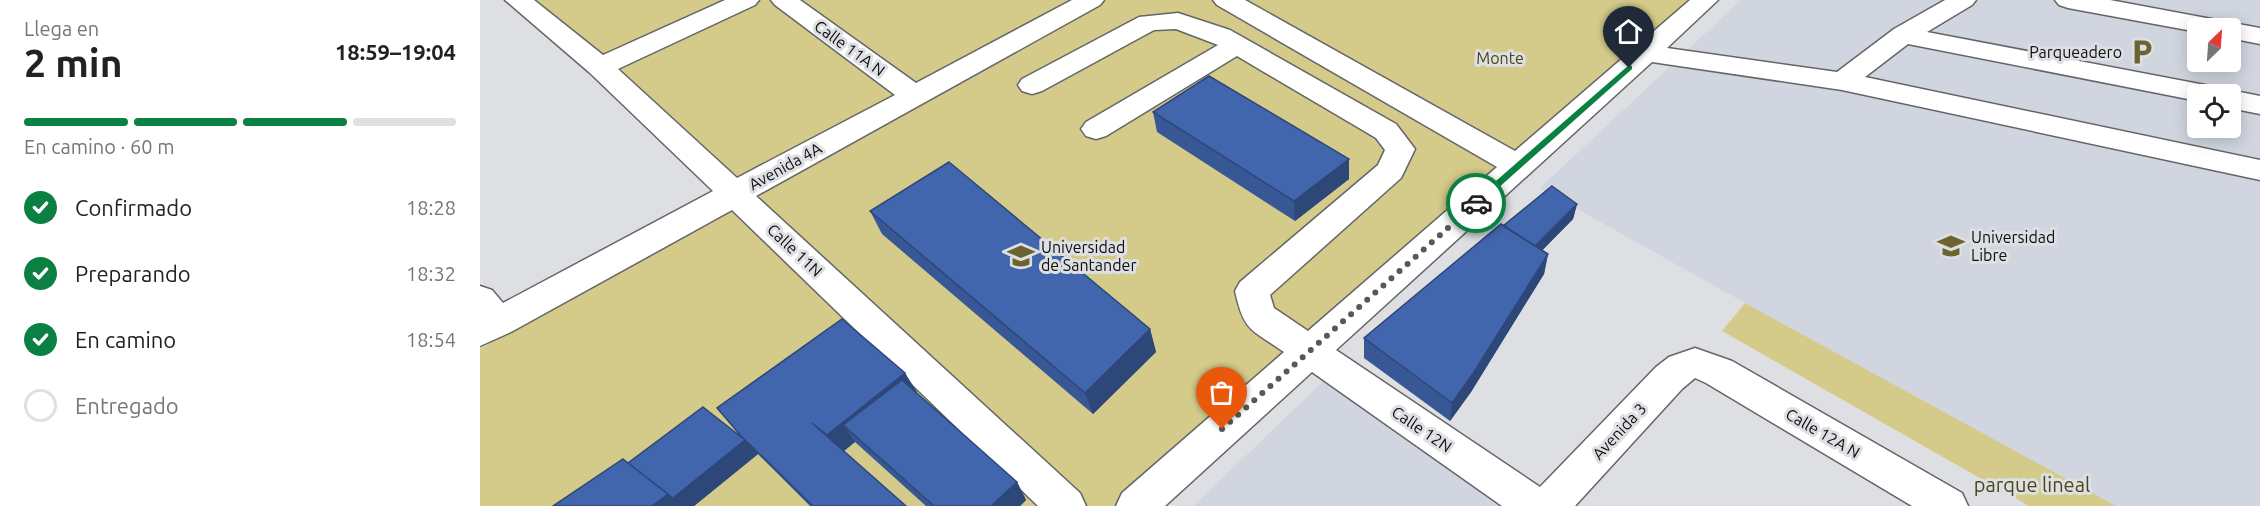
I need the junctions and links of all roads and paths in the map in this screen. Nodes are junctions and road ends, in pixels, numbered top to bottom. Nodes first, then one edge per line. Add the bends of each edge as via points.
1 (518, 0) edge
2 (746, 0) edge
3 (784, 0) edge
4 (1091, 0) edge
5 (1226, 0) edge
6 (1705, 0) edge
7 (1963, 0) edge
8 (2068, 0) edge
9 (2187, 22) edge
10 (2241, 32) edge
11 (1903, 35) junction
12 (2260, 36) edge
13 (1237, 45) junction
14 (1644, 54) junction
15 (600, 67) junction
16 (1842, 81) junction
17 (1032, 85) dead end
18 (2187, 90) edge
19 (915, 96) junction
20 (2241, 101) edge
21 (2260, 105) edge
22 (1096, 129) dead end
23 (1518, 166) junction
24 (2260, 170) edge
25 (735, 194) junction
26 (486, 318) edge
27 (1309, 351) junction
28 (1695, 363) joint
29 (1066, 506) edge
30 (1136, 506) edge
31 (1536, 506) edge
32 (1549, 506) edge
33 (1948, 506) edge

1 - 15 street, Calle 11N
2 - 15 street
3 - 19 street, Calle 11A N
4 - 19 street, Avenida 4A
5 - 23 street
6 - 14 street
7 - 11 street
8 - 9 street
10 - 12 street
11 - 16 street
11 - 18 street
13 - 17 street via 1178,21 1148,23
13 - 22 street
13 - 27 street, Calle 12N via 1386,131 1400,149 1390,171 1252,291 1258,316
14 - 16 street
14 - 23 street
15 - 25 street, Calle 11N
16 - 24 street
19 - 25 street, Avenida 4A
20 - 21 street
23 - 27 street
25 - 26 street, Avenida 4A
25 - 29 street, Calle 11N
27 - 30 street
27 - 31 street, Calle 12N
28 - 32 street, Avenida 3 via 1669,378
28 - 33 street, Calle 12A N via 1719,372

